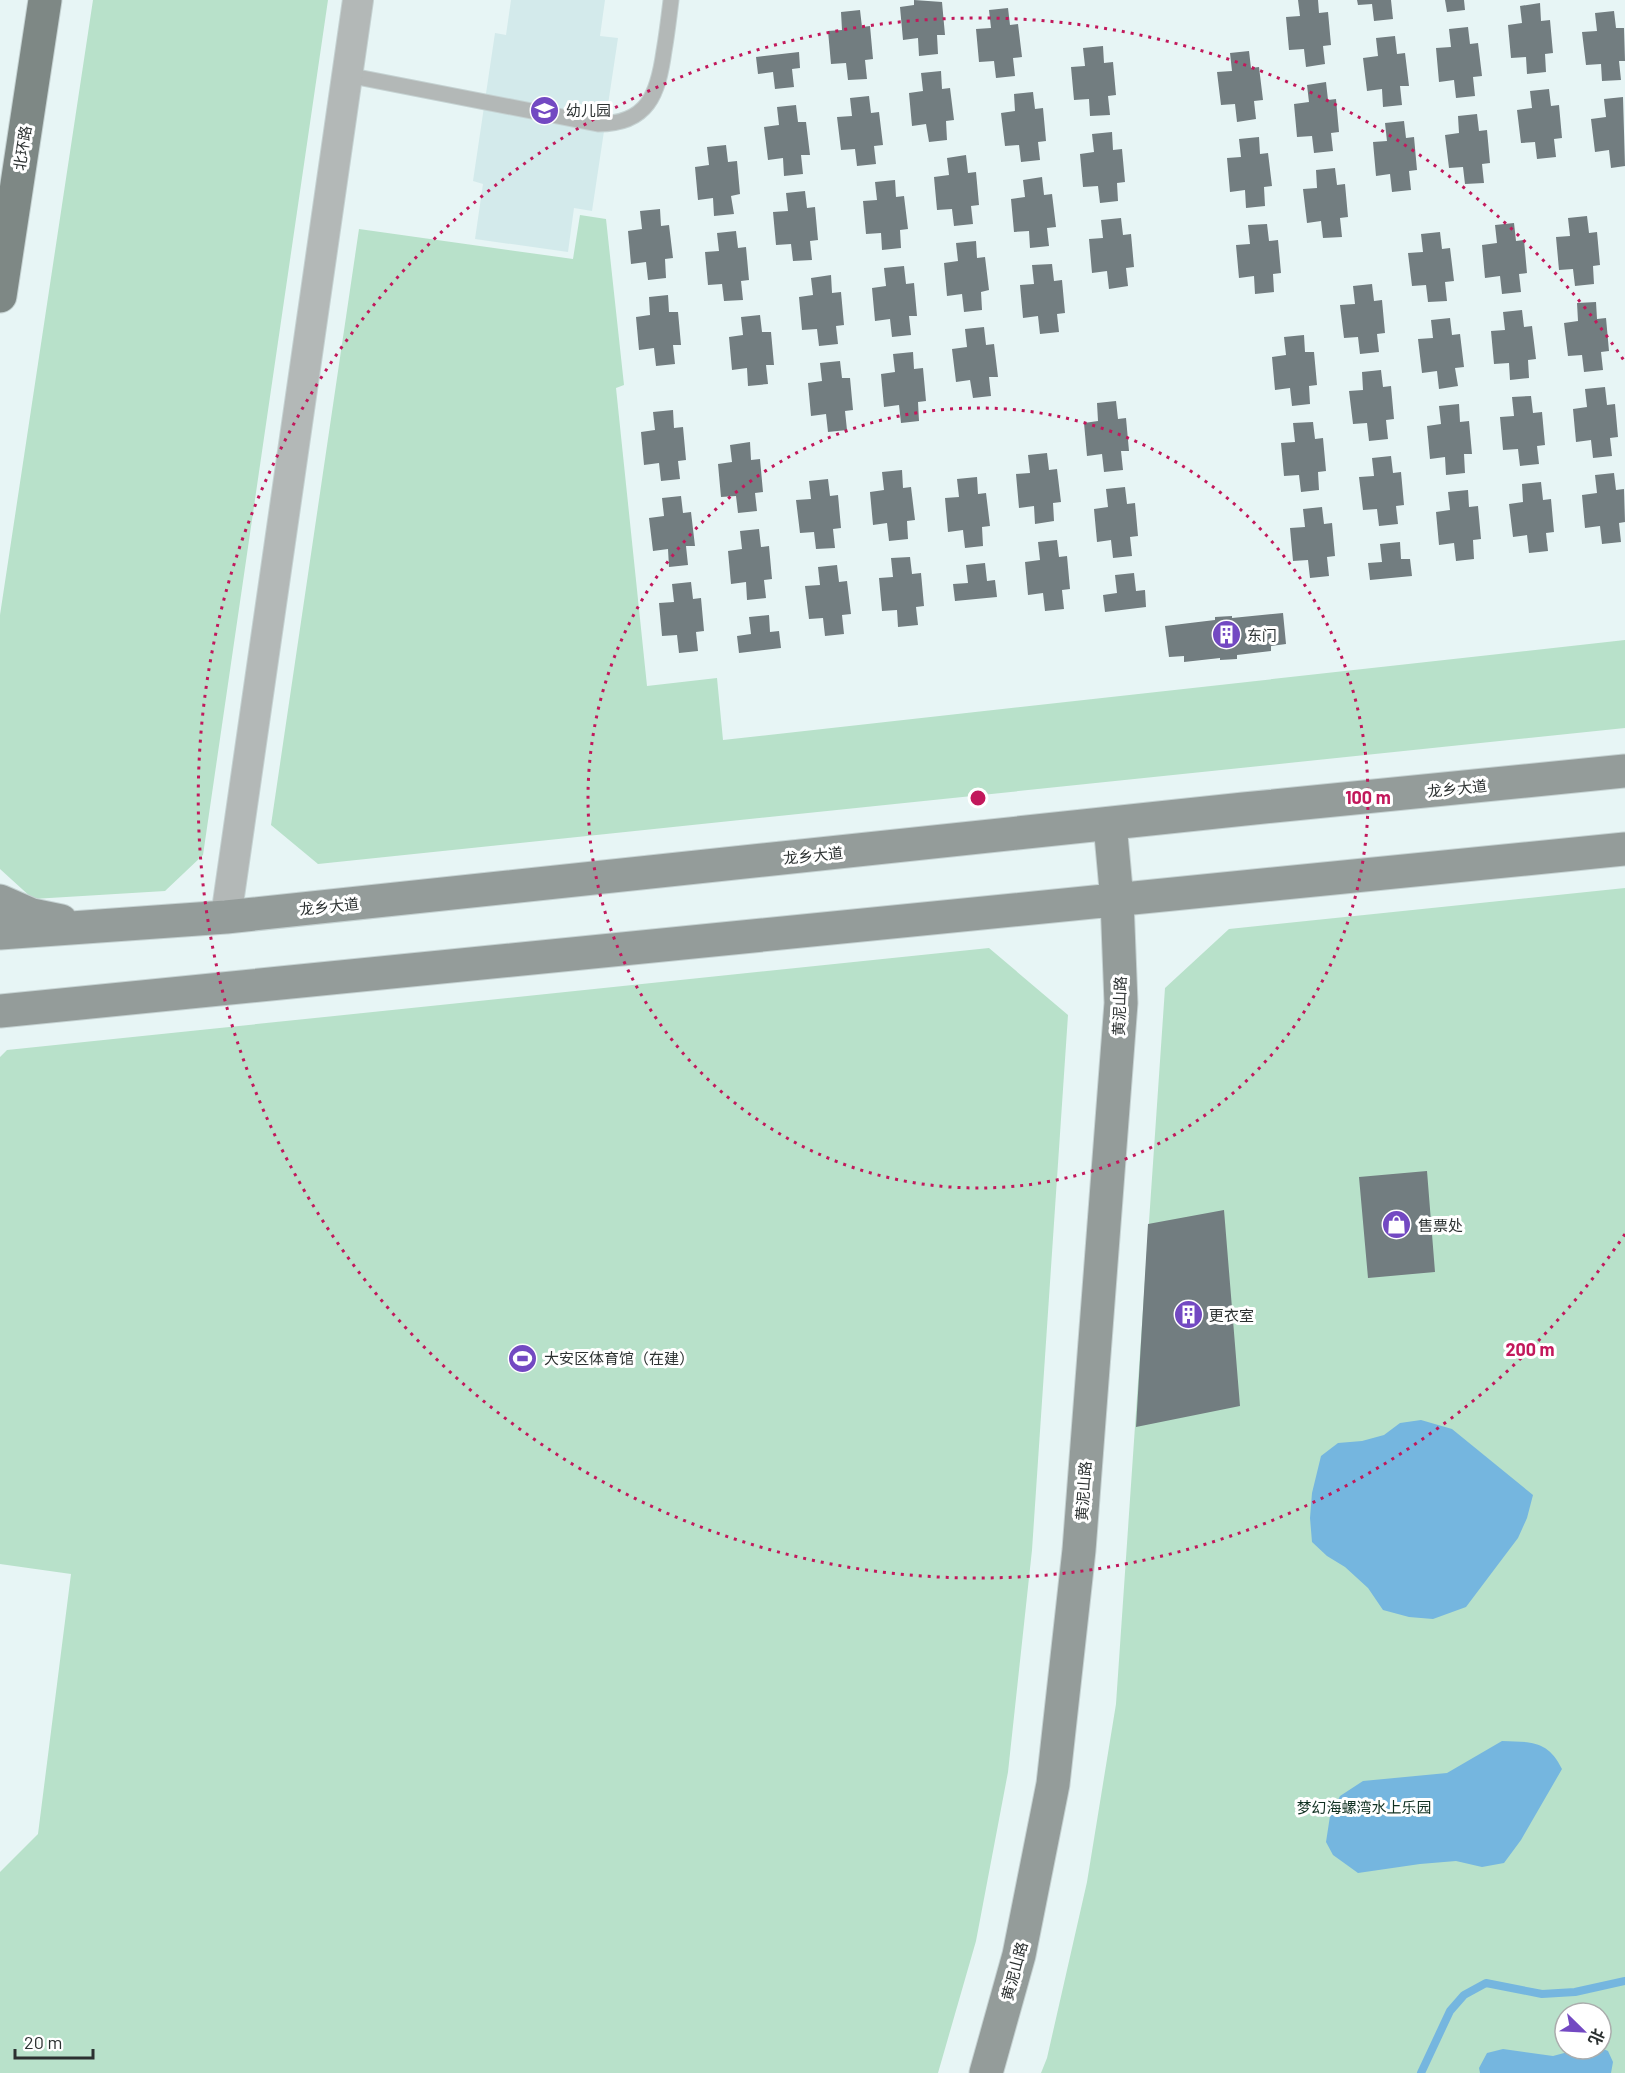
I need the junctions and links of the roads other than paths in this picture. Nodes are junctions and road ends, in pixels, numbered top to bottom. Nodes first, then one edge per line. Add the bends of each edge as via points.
1 (45, 0) edge
2 (358, 0) edge
3 (671, 0) edge
4 (347, 75) junction
5 (0, 296) edge
6 (1625, 771) edge
7 (1110, 824) junction
8 (1625, 849) edge
9 (1118, 900) junction
10 (0, 901) edge
11 (226, 917) junction
12 (89, 928) junction
13 (0, 933) edge
14 (35, 1007) junction
15 (0, 1011) edge
16 (0, 1024) edge
17 (986, 2073) edge

1 - 5 main road, 北环路
2 - 4 street
3 - 4 lane via 658,87 636,116 614,124
4 - 11 street
6 - 7 main road, 龙乡大道
7 - 9 main road, 黄泥山路
7 - 11 main road, 龙乡大道
8 - 9 main road
9 - 14 main road
9 - 17 main road, 黄泥山路 via 1121,1003 1079,1550 1054,1772 1019,1955
10 - 12 main road via 32,915
11 - 12 main road, 龙乡大道
12 - 13 main road, 龙乡大道
14 - 15 main road
14 - 16 main road

